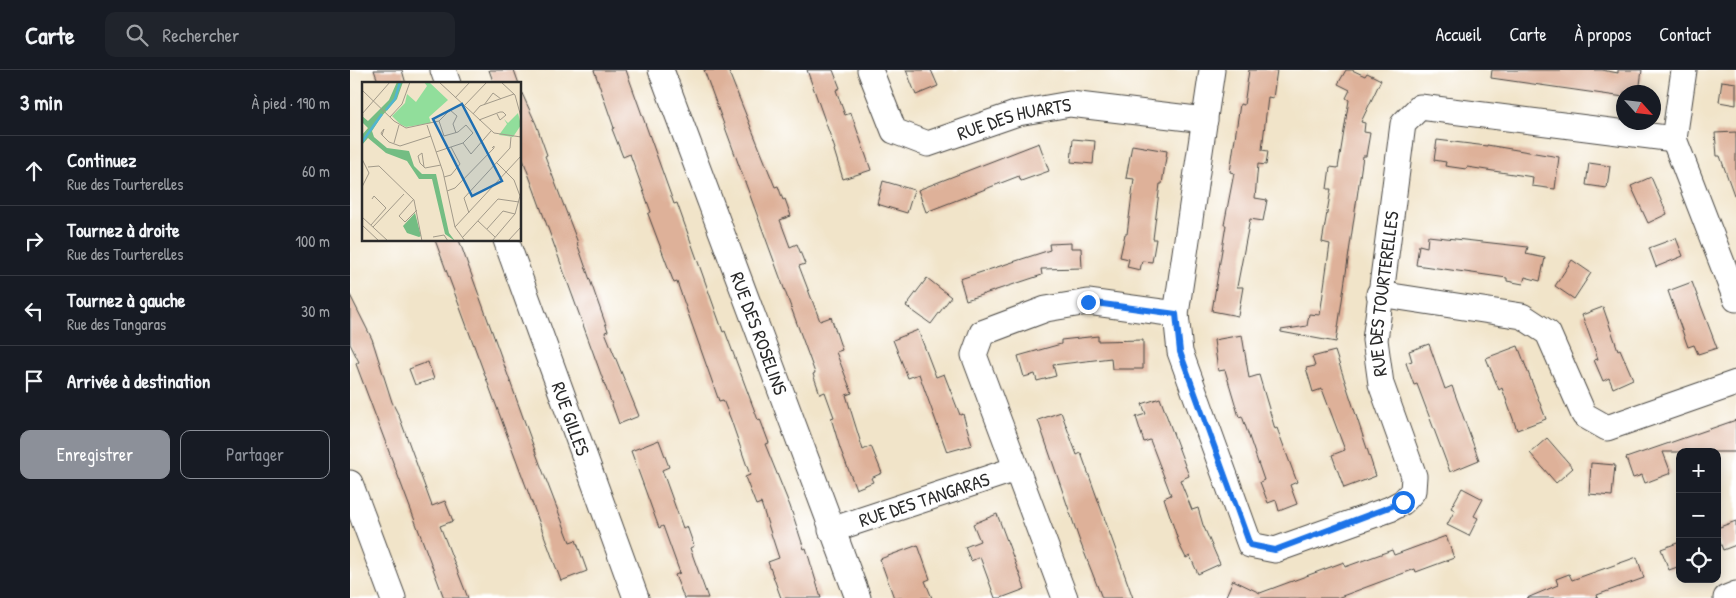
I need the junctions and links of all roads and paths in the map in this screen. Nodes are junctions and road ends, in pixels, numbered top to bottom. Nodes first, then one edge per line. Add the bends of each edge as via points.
1 (443, 70) edge
2 (662, 70) edge
3 (870, 70) edge
4 (1212, 70) edge
5 (1684, 70) edge
6 (447, 82) edge
7 (1205, 120) junction
8 (1674, 139) junction
9 (506, 241) edge
10 (1379, 294) junction
11 (1736, 299) edge
12 (1176, 314) junction
13 (1736, 383) edge
14 (1016, 469) junction
15 (350, 483) edge
16 (831, 530) junction
17 (1736, 594) edge
18 (393, 598) edge
19 (636, 598) edge
20 (858, 598) edge
21 (1065, 598) edge
22 (1726, 598) edge

1 - 6 street
2 - 16 street, RUE DES ROSELINS
3 - 7 street, RUE DES HUARTS via 894,132 928,144 1018,113 1070,104
4 - 7 street, RUE DES TOURTERELLES
5 - 8 street
7 - 12 street, RUE DES TOURTERELLES
8 - 10 street, RUE DES TOURTERELLES via 1420,107 1403,124
8 - 11 street
9 - 19 street, RUE GILLES
10 - 12 street, RUE DES TOURTERELLES via 1375,340 1381,384 1409,458 1414,476 1413,491 1390,509 1275,550 1250,545 1180,352
10 - 13 street via 1522,316 1548,333 1584,415 1607,428
12 - 14 street via 1088,302 1046,310 982,333 974,355
14 - 16 street, RUE DES TANGARAS
14 - 21 street
15 - 18 street
16 - 20 street, RUE DES ROSELINS
17 - 22 street

